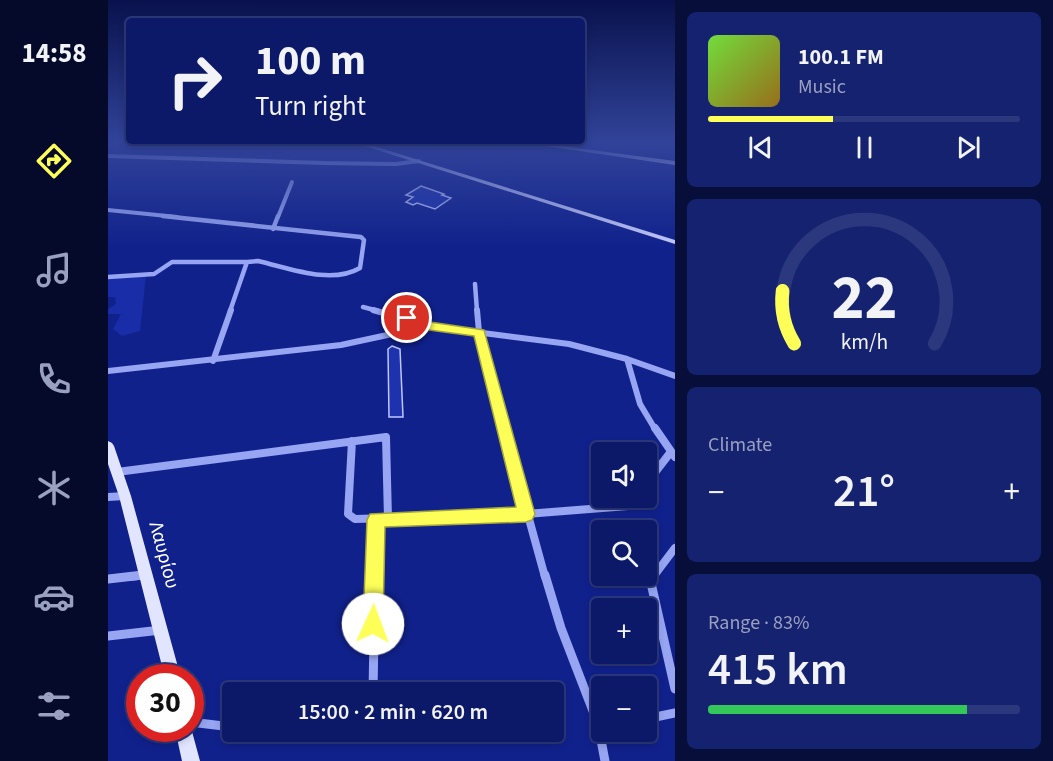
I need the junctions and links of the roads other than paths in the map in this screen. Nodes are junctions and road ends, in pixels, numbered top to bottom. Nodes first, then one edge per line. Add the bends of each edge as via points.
1 (471, 178) edge
2 (292, 182) dead end
3 (108, 210) edge
4 (273, 229) junction
5 (675, 242) edge
6 (247, 262) junction
7 (108, 277) edge
8 (475, 284) dead end
9 (363, 307) dead end
10 (429, 326) junction
11 (479, 332) junction
12 (627, 359) junction
13 (213, 361) junction
14 (108, 371) edge
15 (675, 376) edge
16 (352, 441) junction
17 (108, 446) edge
18 (673, 455) edge
19 (116, 472) junction
20 (657, 472) edge
21 (125, 496) junction
22 (108, 497) edge
23 (602, 508) edge
24 (526, 514) junction
25 (388, 519) junction
26 (376, 520) junction
27 (675, 548) edge
28 (147, 574) junction
29 (108, 579) edge
30 (162, 630) junction
31 (108, 636) edge
32 (170, 664) edge
33 (373, 682) edge
34 (675, 689) edge
35 (591, 702) edge
36 (675, 713) edge
37 (657, 717) edge
38 (204, 724) edge
39 (222, 726) edge
40 (187, 742) edge
41 (602, 742) edge
42 (191, 761) edge
43 (605, 761) edge

1 - 5 main road
2 - 4 street
3 - 4 street
4 - 6 street via 361,237 364,240 360,268 340,277
6 - 7 street via 172,262 154,274
6 - 13 street
8 - 11 street
9 - 10 street
10 - 11 street
10 - 13 street via 341,345
11 - 12 street via 569,344
11 - 24 street
12 - 15 street
12 - 18 street via 640,404
13 - 14 street
16 - 19 street
16 - 25 street via 386,437
16 - 26 street via 348,514 355,519
17 - 19 main road, Λαυρίου
18 - 20 street
19 - 21 main road, Λαυρίου
21 - 22 street
21 - 28 main road, Λαυρίου
23 - 24 street
24 - 25 street
24 - 35 street via 561,628
25 - 26 street
26 - 33 street
27 - 34 street via 651,583
28 - 29 street
28 - 30 main road, Λαυρίου
30 - 31 street
30 - 32 main road, Λαυρίου
36 - 37 street
38 - 39 street
40 - 42 main road
41 - 43 street

